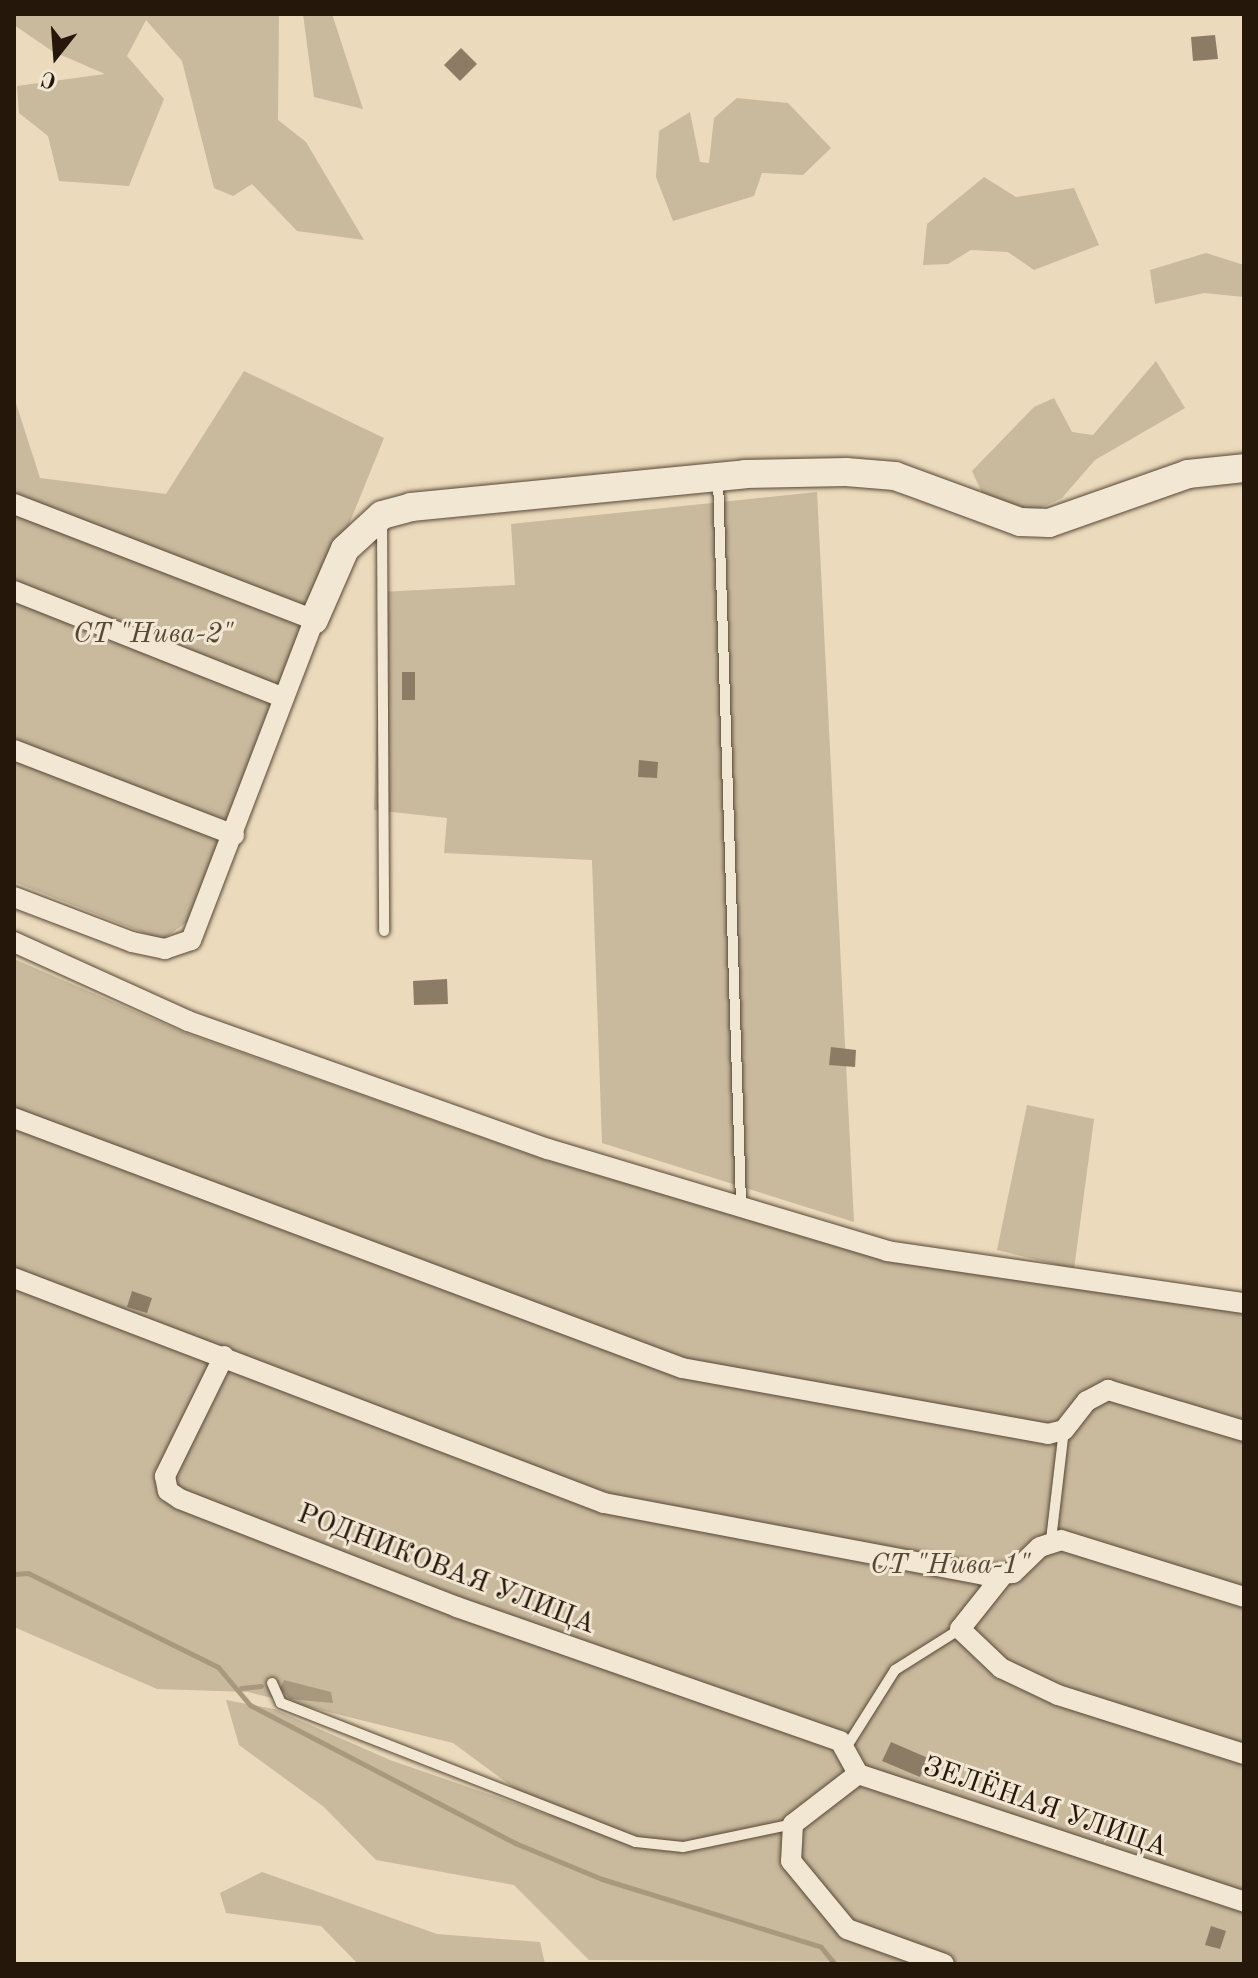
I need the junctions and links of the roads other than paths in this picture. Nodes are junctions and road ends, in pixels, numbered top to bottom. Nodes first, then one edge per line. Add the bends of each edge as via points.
1 (1244, 468) edge
2 (718, 477) junction
3 (14, 504) edge
4 (382, 515) junction
5 (14, 591) edge
6 (314, 620) junction
7 (284, 698) junction
8 (14, 750) edge
9 (234, 835) junction
10 (14, 897) edge
11 (384, 931) dead end
12 (14, 942) edge
13 (14, 1118) edge
14 (741, 1202) junction
15 (14, 1278) edge
16 (1244, 1303) edge
17 (224, 1356) junction
18 (1064, 1430) junction
19 (1244, 1431) edge
20 (1051, 1540) junction
21 (1003, 1575) junction
22 (1244, 1597) edge
23 (960, 1629) junction
24 (272, 1683) dead end
25 (847, 1746) junction
26 (1244, 1754) edge
27 (858, 1774) junction
28 (793, 1824) junction
29 (1244, 1902) edge
30 (944, 1964) edge

1 - 2 street via 1188,474 1049,523 1020,522 895,476
2 - 4 street
2 - 14 lane
3 - 6 street
4 - 6 street via 345,549
4 - 11 lane
5 - 7 street
6 - 7 street
7 - 9 street
8 - 9 street
9 - 10 street via 203,921 191,940 165,949
12 - 14 street via 218,1031 548,1149
13 - 18 street via 656,1361 998,1427
14 - 16 street via 887,1251
15 - 17 street
17 - 21 street via 604,1503 835,1550
17 - 25 street, РОДНИКОВАЯ УЛИЦА via 165,1476 168,1491 457,1607
18 - 19 street via 1087,1401 1108,1390
18 - 20 lane
20 - 21 street
20 - 22 street
21 - 23 street
23 - 25 lane via 895,1670
23 - 26 street via 1001,1668 1058,1695
24 - 28 lane via 281,1703 636,1842 683,1847
25 - 27 street
27 - 28 street
27 - 29 street, ЗЕЛЁНАЯ УЛИЦА
28 - 30 street via 791,1861 847,1929

